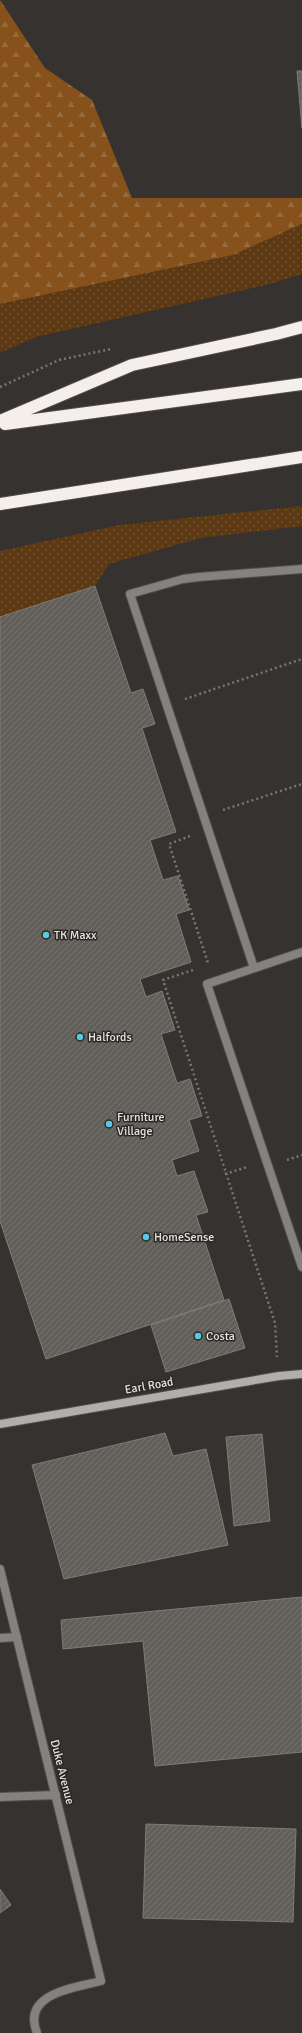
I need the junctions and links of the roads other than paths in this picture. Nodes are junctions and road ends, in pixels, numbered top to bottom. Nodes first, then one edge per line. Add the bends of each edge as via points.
1 (302, 327) edge
2 (302, 384) edge
3 (0, 423) edge
4 (302, 457) edge
5 (0, 504) edge
6 (302, 569) edge
7 (302, 952) edge
8 (254, 968) junction
9 (302, 1267) edge
10 (302, 1374) edge
11 (0, 1424) edge
12 (0, 1568) edge
13 (17, 1637) junction
14 (0, 1638) edge
15 (56, 1795) junction
16 (0, 1797) edge
17 (37, 2033) edge

1 - 3 highway via 132,365
2 - 3 highway
4 - 5 highway
6 - 8 lane via 183,579 130,594
7 - 8 lane
8 - 9 lane via 206,984
10 - 11 street, Earl Road
12 - 13 lane, Duke Avenue
13 - 14 lane
13 - 15 lane, Duke Avenue
15 - 16 lane
15 - 17 lane, Duke Avenue via 102,1981 55,1993 44,1999 35,2010 34,2024

